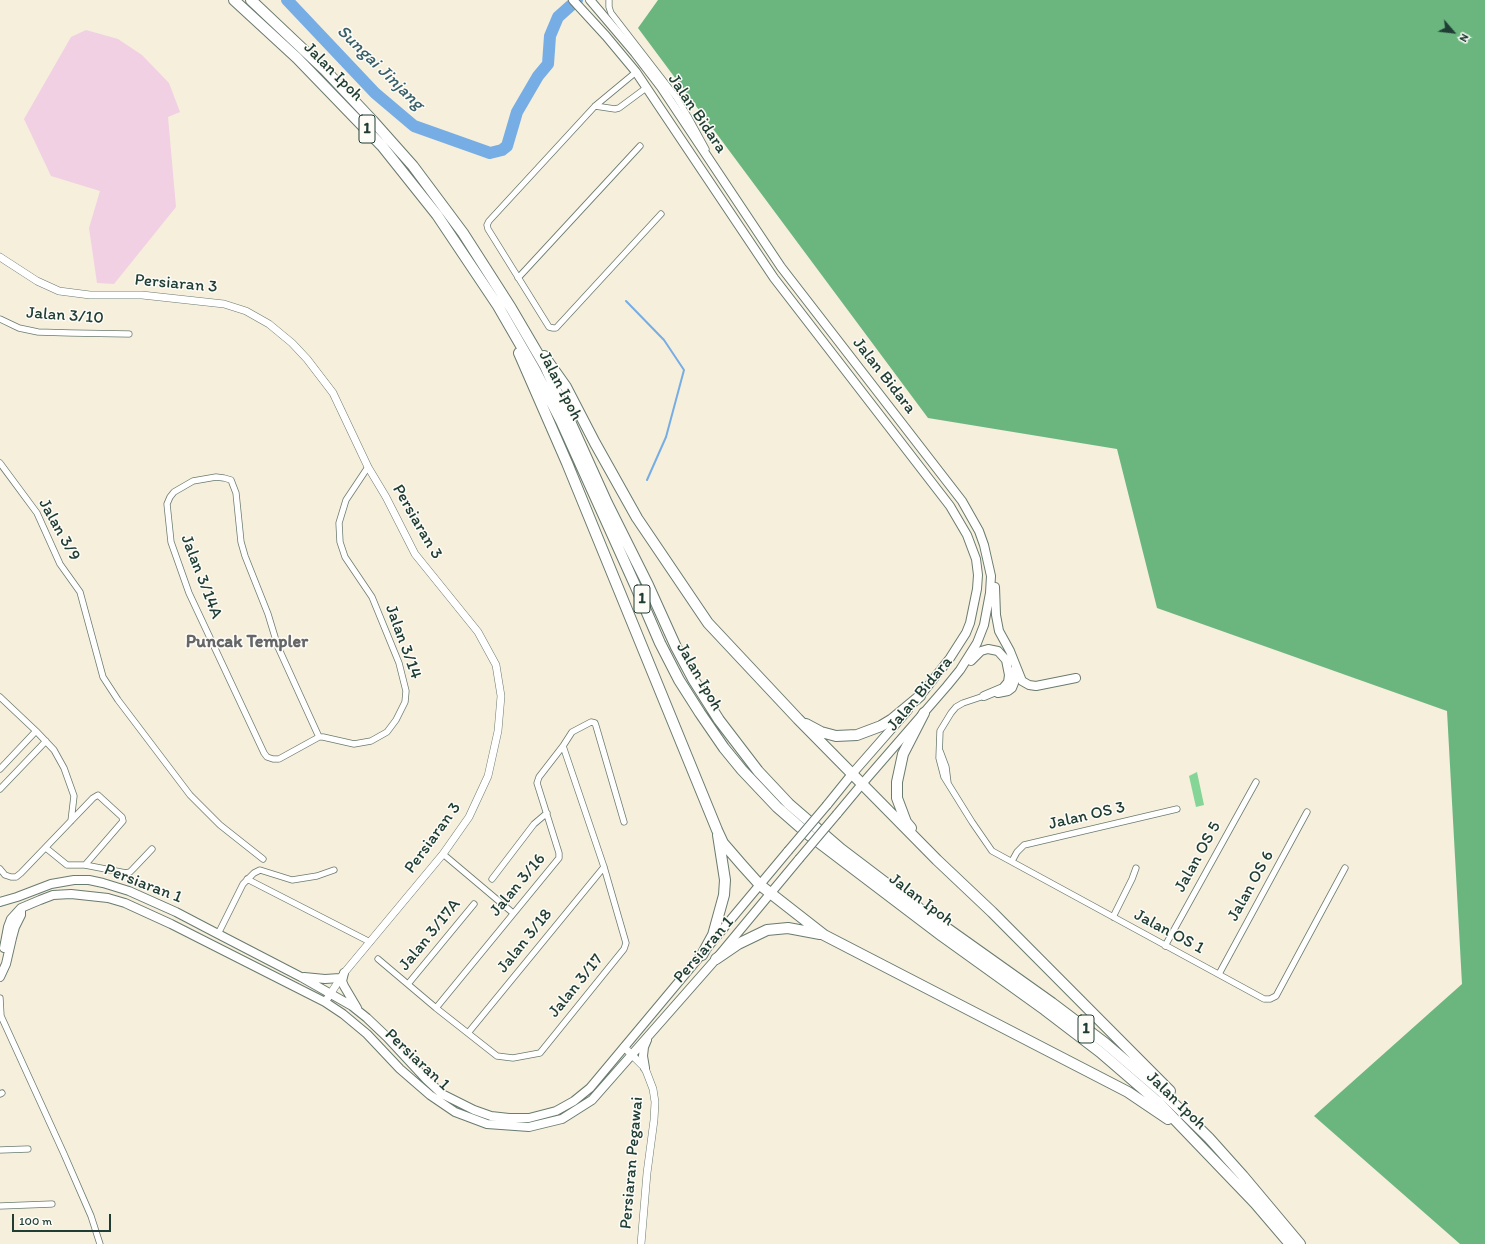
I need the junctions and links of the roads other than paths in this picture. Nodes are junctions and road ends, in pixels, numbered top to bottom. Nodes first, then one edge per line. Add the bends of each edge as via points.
1 (234, 0) edge
2 (251, 0) edge
3 (573, 0) edge
4 (609, 0) edge
5 (592, 2) edge
6 (604, 16) junction
7 (636, 72) junction
8 (646, 88) junction
9 (595, 106) junction
10 (640, 146) dead end
11 (715, 167) junction
12 (661, 214) dead end
13 (0, 257) edge
14 (518, 278) junction
15 (498, 306) junction
16 (0, 319) edge
17 (525, 332) junction
18 (129, 334) dead end
19 (0, 463) edge
20 (368, 468) junction
21 (962, 501) junction
22 (1014, 663) junction
23 (1076, 678) dead end
24 (947, 686) junction
25 (920, 696) junction
26 (984, 696) junction
27 (0, 697) edge
28 (924, 713) junction
29 (798, 719) junction
30 (36, 731) junction
31 (318, 738) junction
32 (46, 741) junction
33 (563, 746) junction
34 (0, 769) edge
35 (852, 774) junction
36 (1256, 782) dead end
37 (862, 784) junction
38 (0, 789) edge
39 (1177, 809) dead end
40 (1307, 812) dead end
41 (547, 813) junction
42 (71, 822) junction
43 (624, 822) dead end
44 (717, 830) junction
45 (46, 848) junction
46 (152, 849) dead end
47 (788, 851) joint
48 (443, 854) junction
49 (263, 859) dead end
50 (799, 860) joint
51 (937, 860) junction
52 (1012, 861) junction
53 (85, 865) junction
54 (604, 867) junction
55 (1136, 868) dead end
56 (1345, 868) dead end
57 (0, 869) edge
58 (334, 870) dead end
59 (247, 879) junction
60 (492, 879) dead end
61 (760, 885) junction
62 (771, 894) junction
63 (0, 900) edge
64 (474, 904) dead end
65 (21, 908) junction
66 (513, 913) junction
67 (1113, 917) junction
68 (0, 928) edge
69 (218, 934) junction
70 (824, 935) junction
71 (370, 942) junction
72 (1165, 946) junction
73 (4, 948) junction
74 (702, 955) junction
75 (378, 959) dead end
76 (716, 959) junction
77 (0, 966) edge
78 (1219, 974) junction
79 (342, 976) junction
80 (0, 977) edge
81 (301, 977) junction
82 (408, 984) junction
83 (330, 993) junction
84 (0, 998) edge
85 (325, 1002) junction
86 (436, 1008) junction
87 (359, 1011) junction
88 (1, 1016) edge
89 (652, 1032) junction
90 (468, 1033) junction
91 (624, 1047) junction
92 (632, 1054) junction
93 (645, 1068) junction
94 (1183, 1129) junction
95 (28, 1149) dead end
96 (0, 1150) edge
97 (52, 1204) dead end
98 (0, 1206) edge
99 (1291, 1239) edge
100 (100, 1244) edge
101 (641, 1244) edge
102 (1300, 1244) edge

1 - 15 highway, Jalan Ipoh / 1 via 297,58 382,146 433,210
2 - 17 highway, Jalan Ipoh / 1 via 325,70 413,166 463,233
3 - 7 main road, Jalan Bidara
4 - 11 street via 611,14 676,97
5 - 6 main road, Jalan Bidara
6 - 8 main road via 649,77 650,85
6 - 11 main road, Jalan Bidara via 661,87
7 - 8 main road, Jalan Bidara
7 - 9 street
8 - 9 street via 619,108
8 - 25 main road, Jalan Bidara via 774,278 950,506 967,535 976,560 978,575 970,623 950,658
9 - 14 street via 487,225
10 - 14 street
11 - 21 main road, Jalan Bidara via 781,267
12 - 14 street via 556,328 550,327
13 - 20 street, Persiaran 3 via 37,281 59,291 90,295 142,295 224,304 246,311 269,324 307,359 333,393
15 - 44 highway via 567,463
15 - 94 highway, Jalan Ipoh / 1 via 561,421 679,680 724,748 742,770 777,807 809,835 1100,1052 1158,1102
16 - 18 street, Jalan 3/10 via 19,328 38,332
17 - 29 highway via 553,366 637,518 708,623
17 - 99 highway, Jalan Ipoh / 1 via 556,388 607,503 676,647 719,720 758,771 789,804 841,849 1064,1012 1162,1092 1210,1138
19 - 49 street, Jalan 3/9 via 37,513 60,564 80,592 103,677 118,700 190,795 220,825
20 - 31 street, Jalan 3/14 via 346,500 339,523 340,537 345,557 372,597 396,656 404,679 405,702 396,720 386,732 371,741 354,744
20 - 48 street, Persiaran 3 via 415,554 478,632 496,665 501,696 498,731 488,776 469,817
21 - 22 main road via 980,526 990,548 994,564 997,624
21 - 24 main road, Jalan Bidara via 984,545 991,576 990,593 984,626 977,642
22 - 23 main road via 1020,678 1029,685 1036,686
22 - 26 main road via 1015,676 1012,688
24 - 26 main road via 978,653 988,648 1006,660 1009,678 1003,688
24 - 28 main road, Jalan Bidara
25 - 29 highway via 891,720 858,735 828,734
25 - 35 main road, Jalan Bidara
26 - 52 street, Jalan OS 1 via 963,703 951,713 940,731 939,758 948,784 992,851
27 - 30 street
28 - 37 main road, Jalan Bidara
28 - 51 highway via 903,754 897,782 898,798 906,822
29 - 35 highway
30 - 32 street
30 - 34 street
31 - 31 street, Jalan 3/14A via 279,759 267,757 264,753 189,593 171,542 167,504 174,492 193,481 216,477 231,480 236,492 241,542 245,556 278,647
32 - 38 street
32 - 42 street via 64,768 74,796
33 - 41 street, Jalan 3/16 via 537,783
33 - 43 street via 572,732 591,722 594,723
33 - 54 street, Jalan 3/17
35 - 37 highway
35 - 47 main road, Jalan Bidara, bridge
36 - 72 street, Jalan OS 5
37 - 50 main road, Jalan Bidara, bridge
37 - 51 highway
39 - 52 street, Jalan OS 3 via 1024,845
40 - 78 street, Jalan OS 6
41 - 60 street via 534,824
41 - 66 street, Jalan 3/16 via 560,853 559,858
42 - 45 street
42 - 53 street via 98,795 123,819
44 - 61 highway via 723,843
44 - 74 highway via 725,880 724,895 713,935
45 - 53 street via 67,865
45 - 57 street via 16,877 5,875
46 - 53 street via 126,873
47 - 61 main road, Persiaran 1
48 - 66 street
48 - 71 street, Persiaran 3
50 - 62 main road, Persiaran 1
51 - 99 highway via 1199,1120 1246,1171
52 - 67 street, Jalan OS 1
54 - 90 street, Jalan 3/18
54 - 90 street, Jalan 3/17 via 626,943 624,949 540,1053 513,1058 497,1056
55 - 67 street
56 - 78 street, Jalan OS 1 via 1276,996 1264,999
58 - 59 street via 292,880 260,870
59 - 69 street
59 - 71 street
61 - 62 highway
61 - 74 main road, Persiaran 1
62 - 70 highway
62 - 76 main road, Persiaran 1
63 - 69 main road, Persiaran 1 via 10,899 51,884 89,880 147,899
64 - 82 street, Jalan 3/17A
65 - 73 main road via 11,919
65 - 80 main road via 21,916 15,927 6,964
65 - 85 main road, Persiaran 1 via 53,895 71,894 108,898 125,903
66 - 86 street, Jalan 3/16
67 - 72 street, Jalan OS 1
68 - 73 main road
69 - 81 main road, Persiaran 1
70 - 76 highway via 788,928 767,930 738,944
70 - 94 highway via 1128,1092
71 - 79 street, Persiaran 3
72 - 78 street, Jalan OS 1
73 - 77 main road
74 - 91 main road, Persiaran 1
75 - 82 street, Jalan 3/17
76 - 89 main road, Persiaran 1
79 - 81 main road via 325,979
79 - 83 street, Persiaran 3
79 - 87 main road via 344,986
81 - 83 main road, Persiaran 1
82 - 86 street, Jalan 3/17
83 - 85 street, Persiaran 3
83 - 87 main road, Persiaran 1
84 - 88 street
85 - 92 main road, Persiaran 1 via 367,1034 400,1069 430,1095 455,1112 487,1124 529,1127 562,1119 592,1100
86 - 90 street, Jalan 3/17
87 - 91 main road, Persiaran 1 via 442,1094 491,1116 529,1118 556,1111 590,1088
88 - 100 street via 76,1181
89 - 92 main road, Persiaran 1
89 - 93 main road via 644,1047
91 - 92 street, Persiaran Pegawai
92 - 93 street, Persiaran Pegawai
93 - 101 street, Persiaran Pegawai via 655,1102
94 - 99 highway, Jalan Ipoh / 1
95 - 96 street
97 - 98 street
99 - 102 highway, Jalan Ipoh / 1

